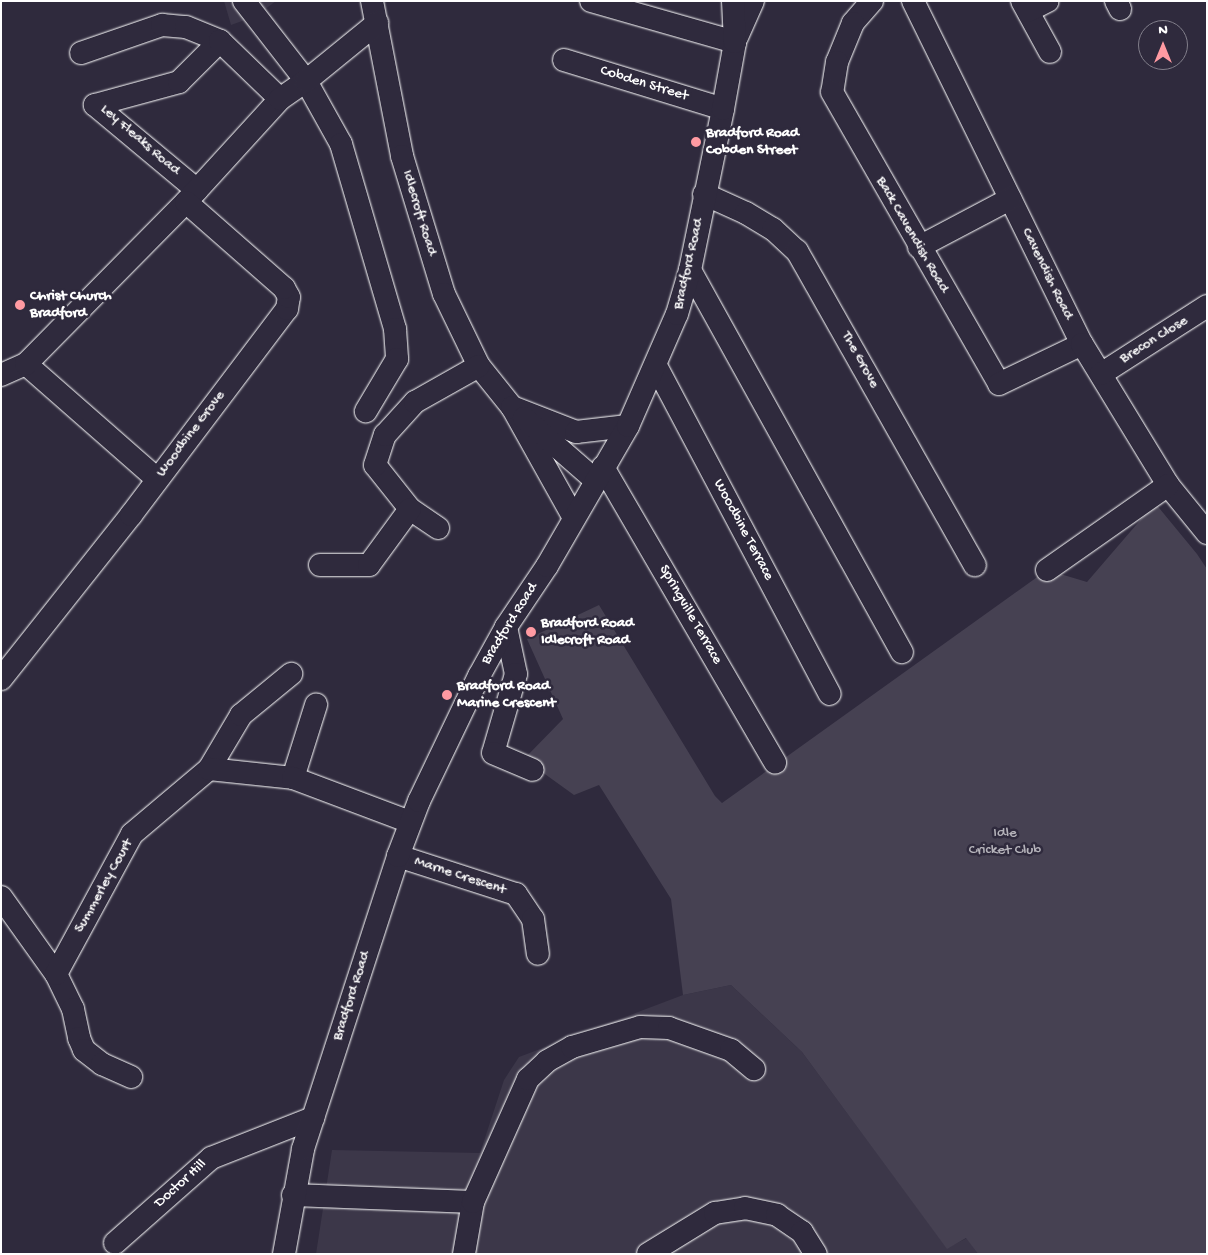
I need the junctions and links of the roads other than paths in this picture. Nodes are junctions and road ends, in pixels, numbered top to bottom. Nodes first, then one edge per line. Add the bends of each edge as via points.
1 (244, 1) edge
2 (591, 1) edge
3 (733, 1) edge
4 (753, 1) edge
5 (872, 1) edge
6 (1048, 1) edge
7 (915, 2) edge
8 (1025, 6) edge
9 (375, 12) edge
10 (220, 41) junction
11 (735, 42) junction
12 (1050, 52) dead end
13 (81, 53) dead end
14 (564, 60) dead end
15 (306, 80) junction
16 (280, 99) junction
17 (723, 109) junction
18 (704, 194) junction
19 (192, 196) junction
20 (1010, 199) junction
21 (919, 247) junction
22 (690, 270) junction
23 (1207, 306) edge
24 (1082, 344) junction
25 (26, 364) junction
26 (479, 366) junction
27 (656, 366) junction
28 (1101, 374) junction
29 (1, 375) edge
30 (512, 407) junction
31 (366, 411) dead end
32 (628, 426) junction
33 (599, 474) junction
34 (157, 479) junction
35 (1168, 485) junction
36 (410, 509) junction
37 (574, 518) junction
38 (438, 528) dead end
39 (1207, 533) edge
40 (975, 564) dead end
41 (320, 565) dead end
42 (1047, 570) dead end
43 (506, 627) junction
44 (902, 652) dead end
45 (291, 674) dead end
46 (1, 679) edge
47 (830, 694) dead end
48 (316, 705) dead end
49 (776, 764) dead end
50 (209, 769) junction
51 (533, 770) dead end
52 (293, 778) junction
53 (410, 822) junction
54 (398, 856) junction
55 (1, 897) edge
56 (538, 954) dead end
57 (56, 974) junction
58 (754, 1068) dead end
59 (131, 1077) dead end
60 (313, 1118) junction
61 (293, 1195) junction
62 (473, 1202) junction
63 (115, 1243) dead end
64 (468, 1247) edge
65 (284, 1254) edge
66 (648, 1254) edge
67 (816, 1254) edge

1 - 15 street
2 - 11 street
3 - 11 street, Bradford Road
4 - 11 street
5 - 21 street, Back Cavendish Road via 850,31 837,62 832,92
6 - 8 street
7 - 20 street, Cavendish Road
8 - 12 street
9 - 15 street
9 - 26 street, Idlecroft Road via 402,156 444,294
10 - 13 street via 186,27 162,25
10 - 16 street
10 - 19 street, Ley Fleaks Road via 179,82 95,105
11 - 17 street, Bradford Road
14 - 17 street, Cobden Street
15 - 16 street
15 - 31 street via 341,144 395,329 397,358
16 - 19 street
17 - 18 street, Bradford Road
18 - 22 street, Bradford Road
18 - 40 street, The Grove via 773,229 797,251
19 - 25 street
19 - 34 street, Woodbine Grove via 284,288 289,297 286,309
20 - 21 street
20 - 24 street, Cavendish Road
21 - 24 street, Back Cavendish Road via 999,384
22 - 27 street, Bradford Road
22 - 44 street
23 - 28 street, Brecon Close
24 - 28 street, Cavendish Road
25 - 29 street
25 - 34 street
26 - 30 street, Idlecroft Road
26 - 36 street via 415,402 385,435 375,465
27 - 32 street, Bradford Road
27 - 47 street, Woodbine Terrace
28 - 35 street, Cavendish Road
30 - 32 street, Idlecroft Road via 576,432
30 - 33 street, Idlecroft Road
30 - 37 street, Idlecroft Road
32 - 33 street, Bradford Road
33 - 37 street, Bradford Road
33 - 49 street, Springville Terrace
34 - 46 street, Woodbine Grove
35 - 39 street, Cavendish Road
35 - 42 street
36 - 38 street
36 - 41 street via 369,564
37 - 43 street, Bradford Road
43 - 51 street via 516,674 493,753
43 - 53 street, Bradford Road via 479,676
45 - 50 street, Summerley Court via 241,715
48 - 52 street
50 - 52 street
50 - 57 street, Summerley Court via 132,834
52 - 53 street
53 - 54 street, Bradford Road
54 - 56 street, Marne Crescent via 516,894 533,919
54 - 60 street, Bradford Road
55 - 57 street
57 - 59 street via 73,1009 84,1050 102,1064
58 - 62 street via 731,1050 669,1028 640,1027 572,1047 547,1061 528,1079
60 - 61 street, Bradford Road
60 - 63 street, Doctor Hill via 211,1158
61 - 62 street
61 - 65 street, Bradford Road
62 - 64 street
66 - 67 street via 715,1212 744,1208 777,1215 802,1232

